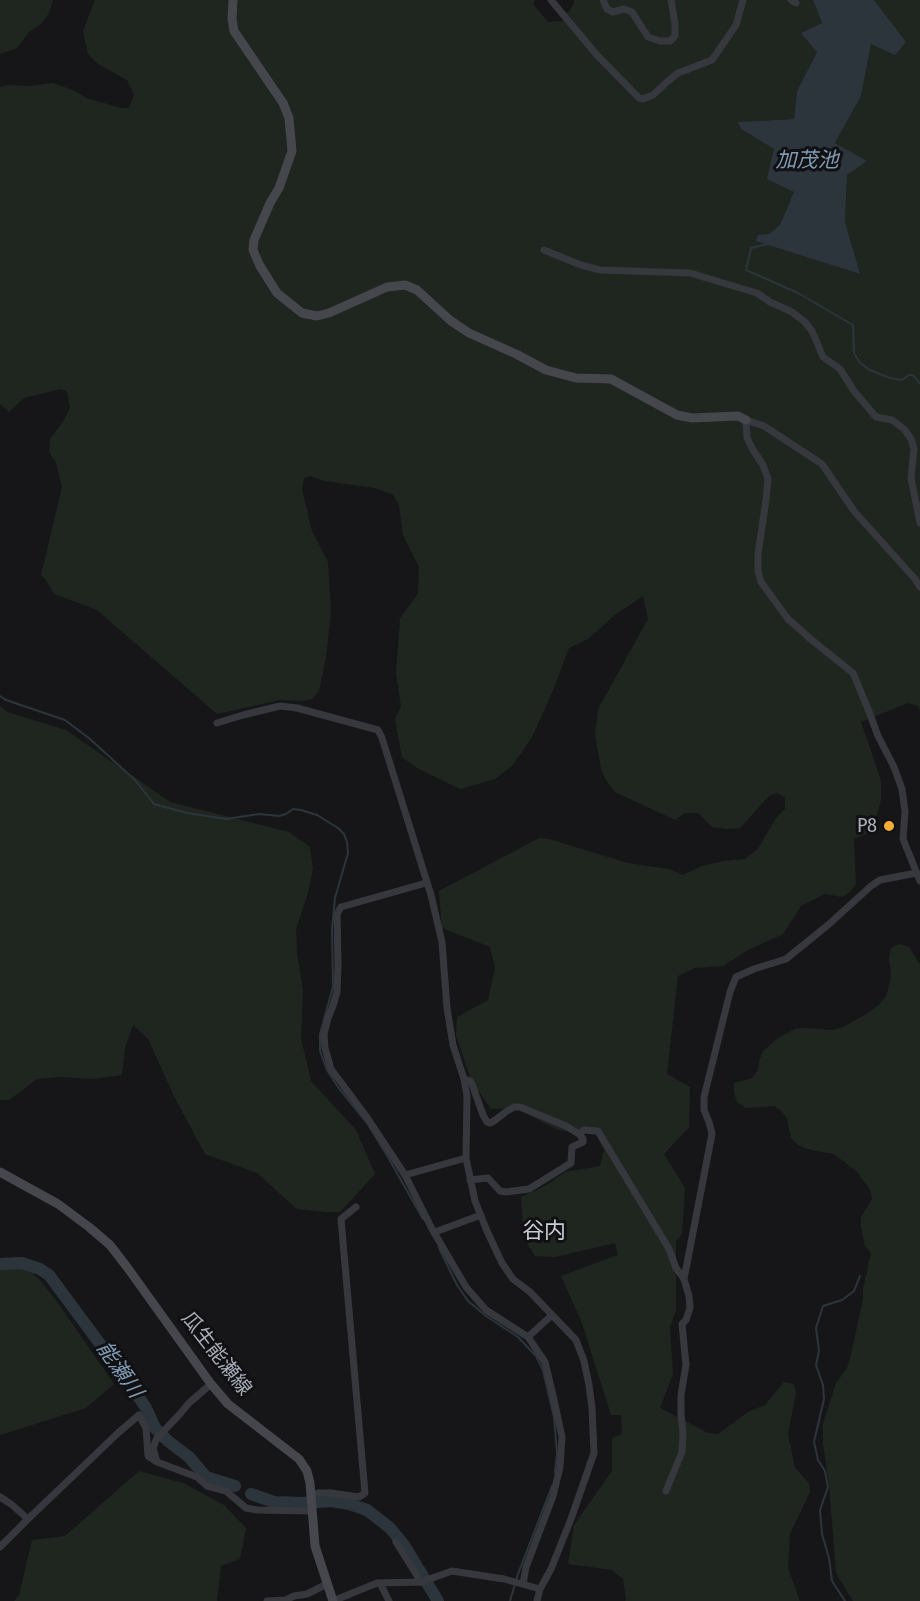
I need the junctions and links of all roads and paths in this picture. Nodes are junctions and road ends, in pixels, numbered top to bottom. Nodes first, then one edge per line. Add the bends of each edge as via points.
1 (233, 0) edge
2 (551, 0) edge
3 (603, 0) edge
4 (671, 0) edge
5 (743, 0) edge
6 (544, 250) dead end
7 (746, 420) junction
8 (920, 523) edge
9 (920, 587) edge
10 (217, 723) dead end
11 (916, 873) junction
12 (920, 881) edge
13 (426, 883) junction
14 (464, 1079) junction
15 (579, 1134) junction
16 (466, 1158) junction
17 (0, 1172) edge
18 (405, 1175) junction
19 (470, 1180) junction
20 (356, 1207) dead end
21 (481, 1215) junction
22 (435, 1232) junction
23 (684, 1279) junction
24 (552, 1315) junction
25 (528, 1337) junction
26 (211, 1384) junction
27 (157, 1462) junction
28 (666, 1491) dead end
29 (311, 1495) junction
30 (0, 1497) edge
31 (312, 1511) junction
32 (28, 1519) junction
33 (396, 1542) dead end
34 (0, 1547) edge
35 (417, 1582) junction
36 (380, 1583) junction
37 (521, 1583) junction
38 (327, 1584) junction
39 (540, 1589) junction
40 (267, 1601) edge
41 (333, 1601) edge
42 (389, 1601) edge
43 (537, 1601) edge

1 - 7 street via 234,31 283,103 289,118 292,151 253,250 278,293 302,313 329,313 387,287 405,285 417,290 469,333 546,370 576,378 611,379 677,415 738,416
2 - 5 street via 596,54 643,99 678,73 712,60 736,25
3 - 4 street via 607,9 614,12 632,12 648,37 660,42 675,36
6 - 8 street via 600,270 690,273 757,293 792,312 805,322 824,357 840,369 876,417 892,420 911,439 911,478
7 - 9 street via 764,426 822,464 854,511
7 - 11 street via 747,438 768,479 758,554 761,582 788,619 853,673 902,789 903,839
10 - 13 street via 280,706 378,730
11 - 12 street
11 - 23 street via 880,880 786,959 736,977 704,1097 712,1134
13 - 14 street via 442,942 447,1008
13 - 18 street via 340,907 337,992 324,1034 331,1069
14 - 15 street via 472,1084 487,1122 520,1107
14 - 16 street
15 - 19 street via 583,1142 572,1147 572,1164 529,1189 506,1192 488,1178
15 - 23 street via 584,1130 598,1131
16 - 18 street
16 - 19 street
17 - 26 street, 瓜生能瀬線 via 58,1204 110,1245
18 - 22 street
19 - 21 street
20 - 29 street via 341,1219 365,1493 359,1497 331,1492
21 - 22 street
21 - 24 street via 513,1279
22 - 25 street via 466,1287 486,1310
23 - 28 street via 690,1308 682,1324 686,1365 681,1395 682,1452
24 - 25 street
24 - 39 street via 576,1340 584,1361 594,1453
25 - 37 street via 545,1362 561,1437 560,1467 553,1496
26 - 27 street via 158,1438 153,1448
26 - 29 street, 瓜生能瀬線 via 228,1404 299,1459 307,1471
27 - 31 street via 226,1491 246,1508
27 - 32 street via 148,1456 146,1428 139,1415
29 - 31 street, 瓜生能瀬線
30 - 32 street
31 - 38 street, 瓜生能瀬線 via 315,1546
32 - 34 street
33 - 35 street
35 - 36 street
35 - 37 street via 452,1571
36 - 41 street
36 - 42 street
37 - 39 street
38 - 40 street via 286,1600
38 - 41 street, 瓜生能瀬線
39 - 43 street

